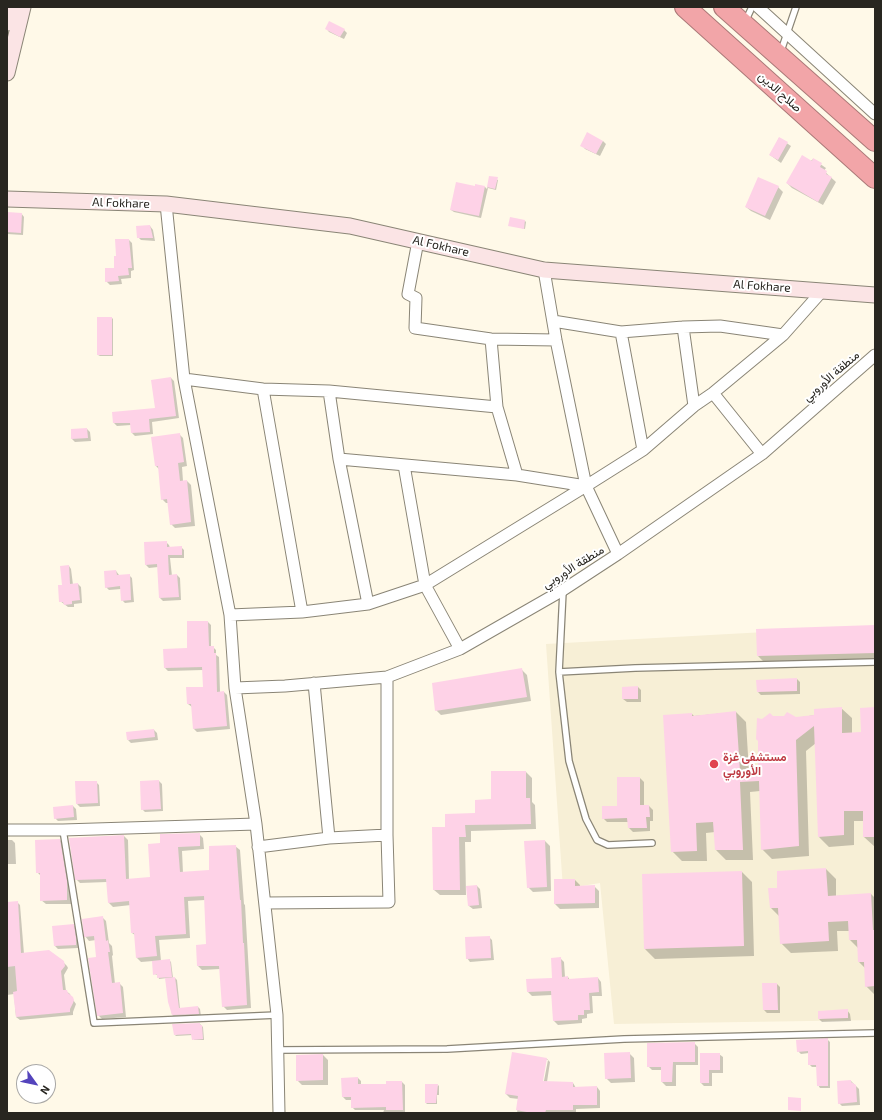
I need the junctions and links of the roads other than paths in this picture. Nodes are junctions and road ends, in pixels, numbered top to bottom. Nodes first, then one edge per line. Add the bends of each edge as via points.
1 (11, 7) edge
2 (23, 7) edge
3 (685, 7) edge
4 (724, 7) edge
5 (758, 7) edge
6 (796, 7) edge
7 (748, 15) edge
8 (7, 23) edge
9 (787, 34) junction
10 (780, 55) junction
11 (7, 73) edge
12 (875, 114) edge
13 (875, 141) edge
14 (875, 178) edge
15 (7, 199) edge
16 (166, 204) junction
17 (418, 241) junction
18 (544, 270) junction
19 (823, 290) junction
20 (875, 295) edge
21 (553, 321) junction
22 (683, 327) junction
23 (621, 332) junction
24 (783, 335) junction
25 (491, 340) junction
26 (556, 340) junction
27 (875, 355) edge
28 (184, 379) junction
29 (263, 389) junction
30 (329, 390) junction
31 (713, 393) junction
32 (694, 406) junction
33 (497, 407) junction
34 (643, 450) junction
35 (762, 454) junction
36 (340, 460) junction
37 (404, 465) junction
38 (517, 475) junction
39 (586, 486) junction
40 (618, 554) junction
41 (425, 585) junction
42 (563, 590) junction
43 (368, 604) junction
44 (302, 612) junction
45 (230, 615) junction
46 (460, 649) junction
47 (875, 662) edge
48 (559, 672) junction
49 (388, 677) junction
50 (314, 683) junction
51 (235, 688) junction
52 (256, 824) junction
53 (7, 830) edge
54 (63, 830) junction
55 (387, 835) junction
56 (329, 838) junction
57 (652, 843) dead end
58 (258, 847) junction
59 (265, 903) junction
60 (277, 1015) junction
61 (875, 1033) edge
62 (278, 1050) junction
63 (280, 1113) edge

1 - 8 street
2 - 11 street
3 - 14 highway, صلاح الدين
4 - 7 highway
5 - 9 street
6 - 9 lane
7 - 10 highway
9 - 10 lane
9 - 12 street
10 - 13 highway
15 - 16 street, Al Fokhare
16 - 17 street, Al Fokhare via 350,226
16 - 28 street
17 - 18 street, Al Fokhare
17 - 25 street via 408,294 416,298 415,328
18 - 19 street, Al Fokhare
18 - 21 street
19 - 20 street, Al Fokhare
19 - 24 street
21 - 23 street
21 - 26 street
22 - 23 street
22 - 24 street via 720,326
22 - 32 street
23 - 34 street
24 - 31 street
25 - 26 street
25 - 33 street
26 - 39 street
27 - 35 street, منطقة الأوروبي
28 - 29 street
28 - 45 street
29 - 30 street
29 - 44 street
30 - 33 street
30 - 36 street
31 - 32 street
31 - 35 street
32 - 34 street
33 - 38 street
34 - 39 street
35 - 40 street, منطقة الأوروبي
36 - 37 street
36 - 43 street
37 - 38 street
37 - 41 street
38 - 39 street
39 - 40 street
39 - 41 street
40 - 42 street, منطقة الأوروبي
41 - 43 street
41 - 46 street
42 - 46 street, منطقة الأوروبي
42 - 48 lane
43 - 44 street
44 - 45 street
45 - 51 street
46 - 49 street, منطقة الأوروبي
47 - 48 lane
48 - 57 lane via 569,761 586,819 597,840 608,845
49 - 50 street, منطقة الأوروبي
49 - 55 street
50 - 51 street, منطقة الأوروبي
50 - 56 street
51 - 52 street
52 - 54 street
52 - 58 street
53 - 54 street
54 - 60 lane via 94,1023
55 - 56 street
55 - 59 street via 389,902
56 - 58 street
58 - 59 street
59 - 60 street
60 - 62 street
61 - 62 lane via 624,1039 447,1048
62 - 63 street

